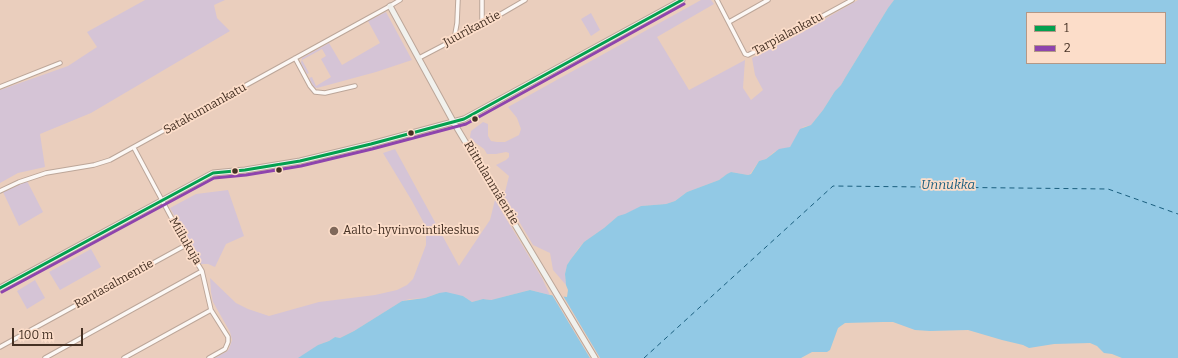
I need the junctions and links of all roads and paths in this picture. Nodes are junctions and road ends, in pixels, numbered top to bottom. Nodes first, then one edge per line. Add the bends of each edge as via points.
1 (400, 0) edge
2 (458, 0) edge
3 (482, 0) edge
4 (525, 0) edge
5 (682, 0) edge
6 (717, 0) edge
7 (768, 0) edge
8 (852, 0) edge
9 (390, 6) junction
10 (729, 22) junction
11 (482, 24) junction
12 (454, 40) junction
13 (296, 58) junction
14 (419, 58) junction
15 (60, 63) dead end
16 (355, 86) dead end
17 (0, 87) edge
18 (454, 123) junction
19 (134, 148) junction
20 (0, 191) edge
21 (162, 200) junction
22 (186, 245) junction
23 (202, 271) junction
24 (0, 288) edge
25 (211, 310) junction
26 (0, 347) edge
27 (45, 358) edge
28 (124, 358) edge
29 (209, 358) edge
30 (595, 358) edge

1 - 9 street, Satakunnankatu
2 - 12 street
3 - 11 street
4 - 11 street, Juurikantie
5 - 18 street
6 - 10 street
7 - 10 street
8 - 10 street, Tarpialankatu via 751,54 745,54
9 - 13 street, Satakunnankatu
9 - 14 street, Riittulanmäentie
11 - 12 street, Juurikantie
12 - 14 street, Juurikantie
13 - 16 street via 315,92 322,93
13 - 19 street, Satakunnankatu
14 - 18 street, Riittulanmäentie
15 - 17 street
18 - 21 street via 300,161 213,173
18 - 30 street, Riittulanmäentie
19 - 20 street, Satakunnankatu via 102,163 46,173
19 - 21 street, Miilukuja
21 - 22 street, Miilukuja
21 - 24 street
22 - 23 street, Miilukuja
22 - 26 street, Rantasalmentie
23 - 25 street, Miilukuja
23 - 27 street
25 - 28 street
25 - 29 street, Miilukuja via 228,337 228,342 225,349

